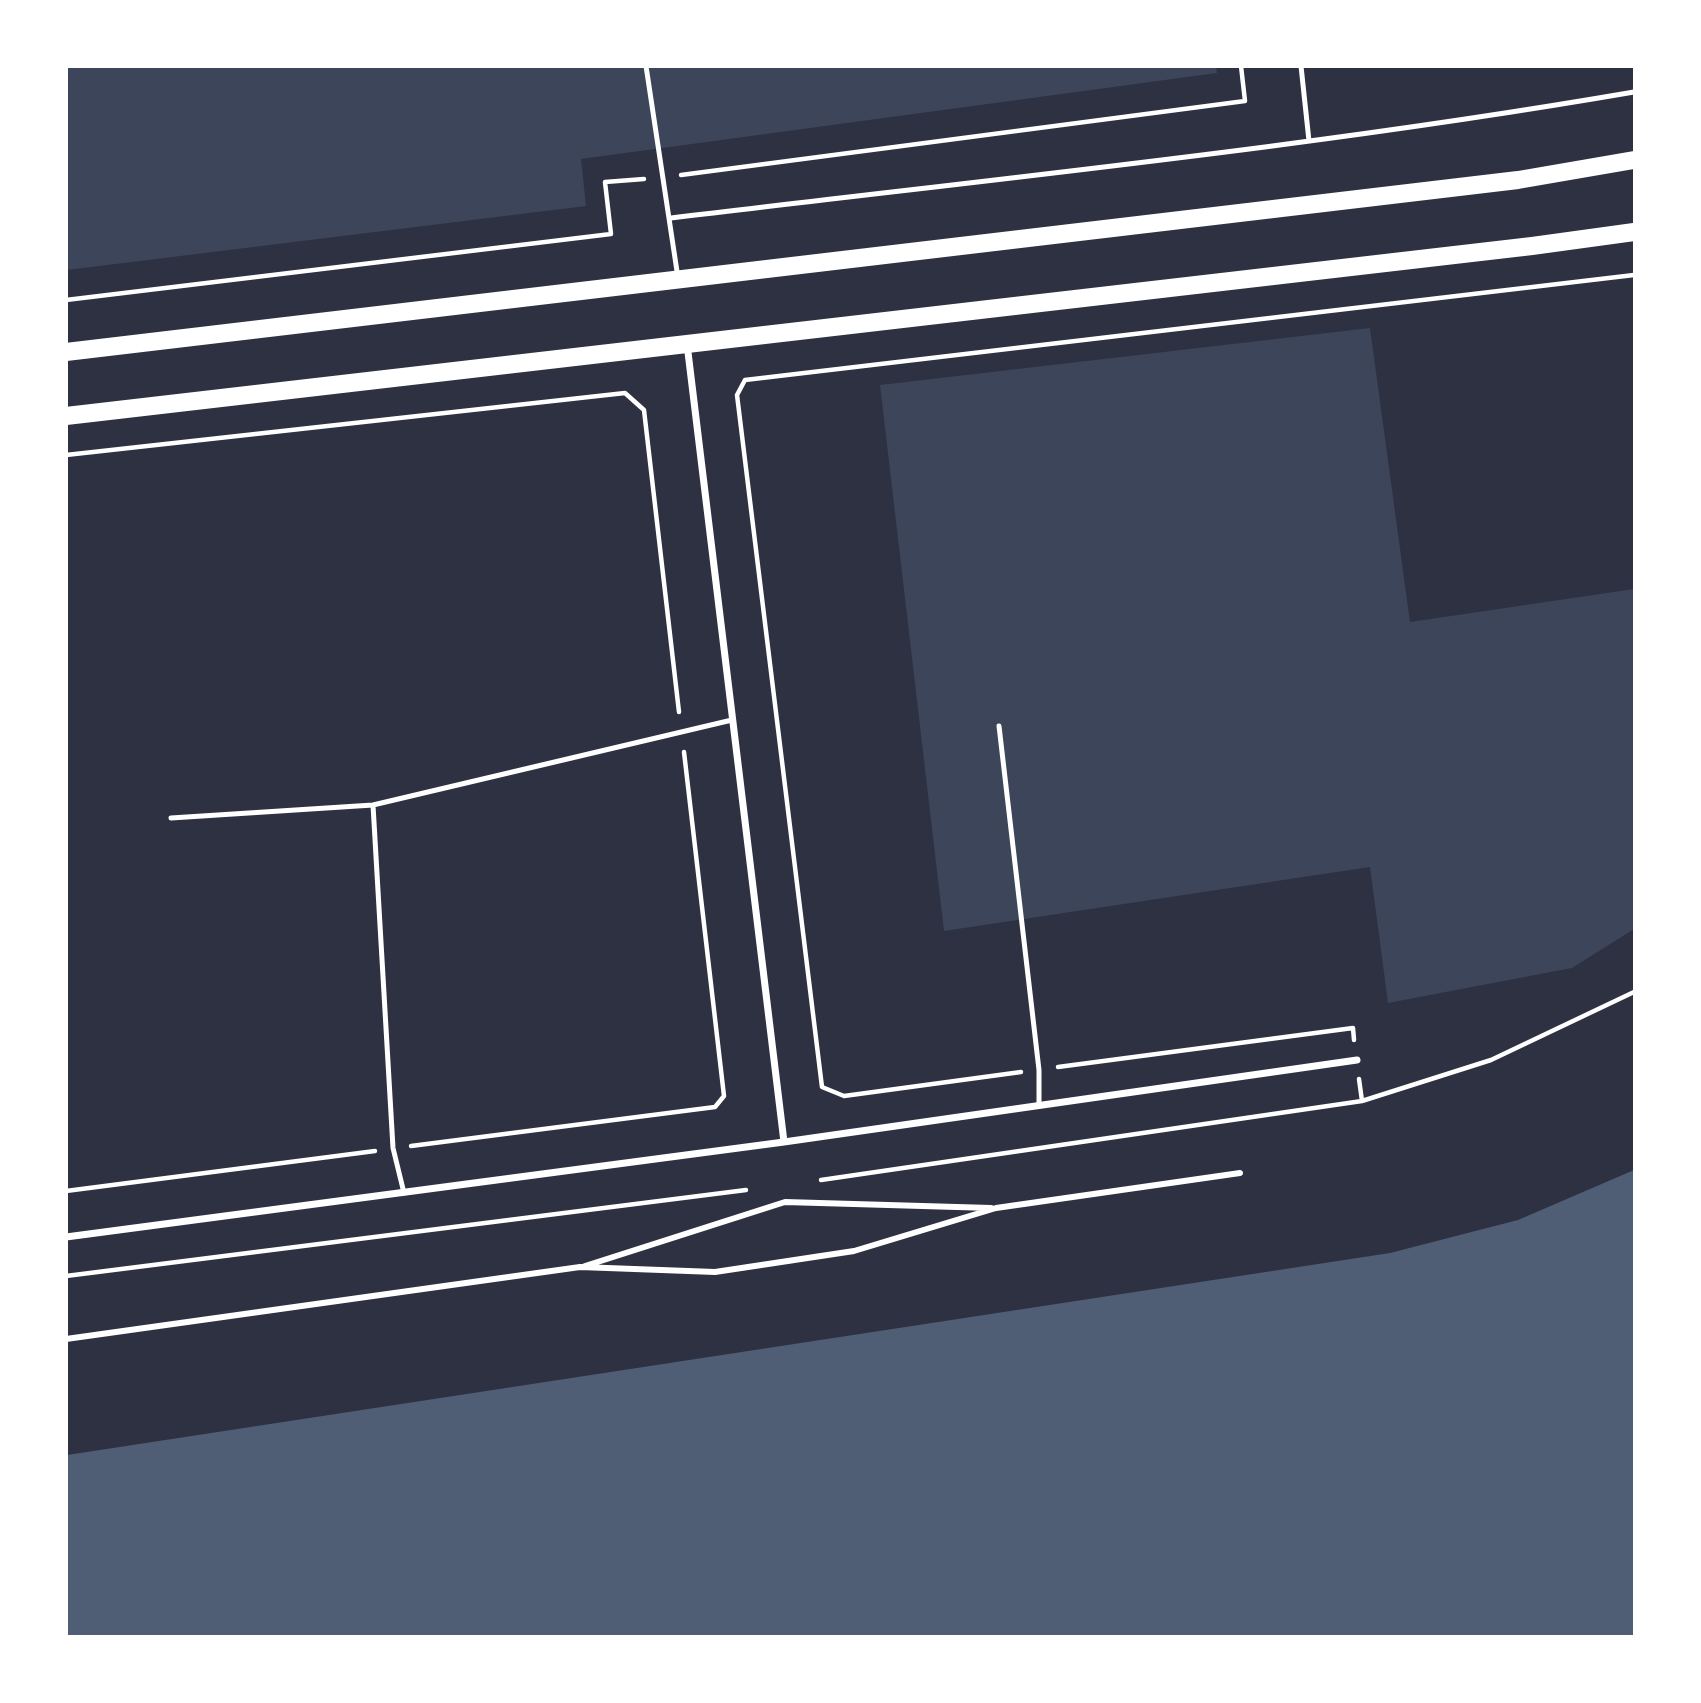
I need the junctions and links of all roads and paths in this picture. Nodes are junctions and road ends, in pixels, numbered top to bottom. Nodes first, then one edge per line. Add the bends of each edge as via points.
1 (646, 66) edge
2 (1301, 66) edge
3 (1634, 92) edge
4 (1309, 141) junction
5 (1634, 160) edge
6 (671, 218) junction
7 (1634, 232) edge
8 (1634, 275) edge
9 (678, 279) junction
10 (687, 344) junction
11 (66, 352) edge
12 (66, 416) edge
13 (66, 455) edge
14 (732, 720) junction
15 (999, 726) dead end
16 (682, 732) junction
17 (373, 805) junction
18 (171, 818) dead end
19 (1634, 992) edge
20 (1353, 1028) dead end
21 (1357, 1060) dead end
22 (1039, 1070) junction
23 (1039, 1105) junction
24 (715, 1107) dead end
25 (784, 1142) junction
26 (1240, 1173) dead end
27 (811, 1181) dead end
28 (756, 1188) dead end
29 (404, 1193) junction
30 (996, 1208) junction
31 (66, 1237) edge
32 (580, 1267) junction
33 (66, 1276) edge
34 (66, 1339) edge

1 - 6 lane
2 - 4 lane
3 - 4 lane
4 - 6 lane
5 - 9 main road via 1518,180
6 - 9 lane
7 - 10 main road
8 - 22 path via 745,380 737,395 822,1087 844,1096
9 - 11 main road
10 - 12 main road
10 - 14 street
13 - 16 path via 625,393 644,410
14 - 16 lane
14 - 25 street
15 - 22 lane
16 - 17 lane
16 - 24 path via 724,1096
17 - 18 lane
17 - 29 lane via 393,1149
19 - 27 path via 1491,1060 1362,1101
20 - 22 path
21 - 23 street
22 - 23 lane
23 - 25 street
25 - 29 street
26 - 30 street
28 - 33 path
29 - 31 street
30 - 32 street via 854,1251 715,1272
30 - 32 street via 785,1202
32 - 34 street

